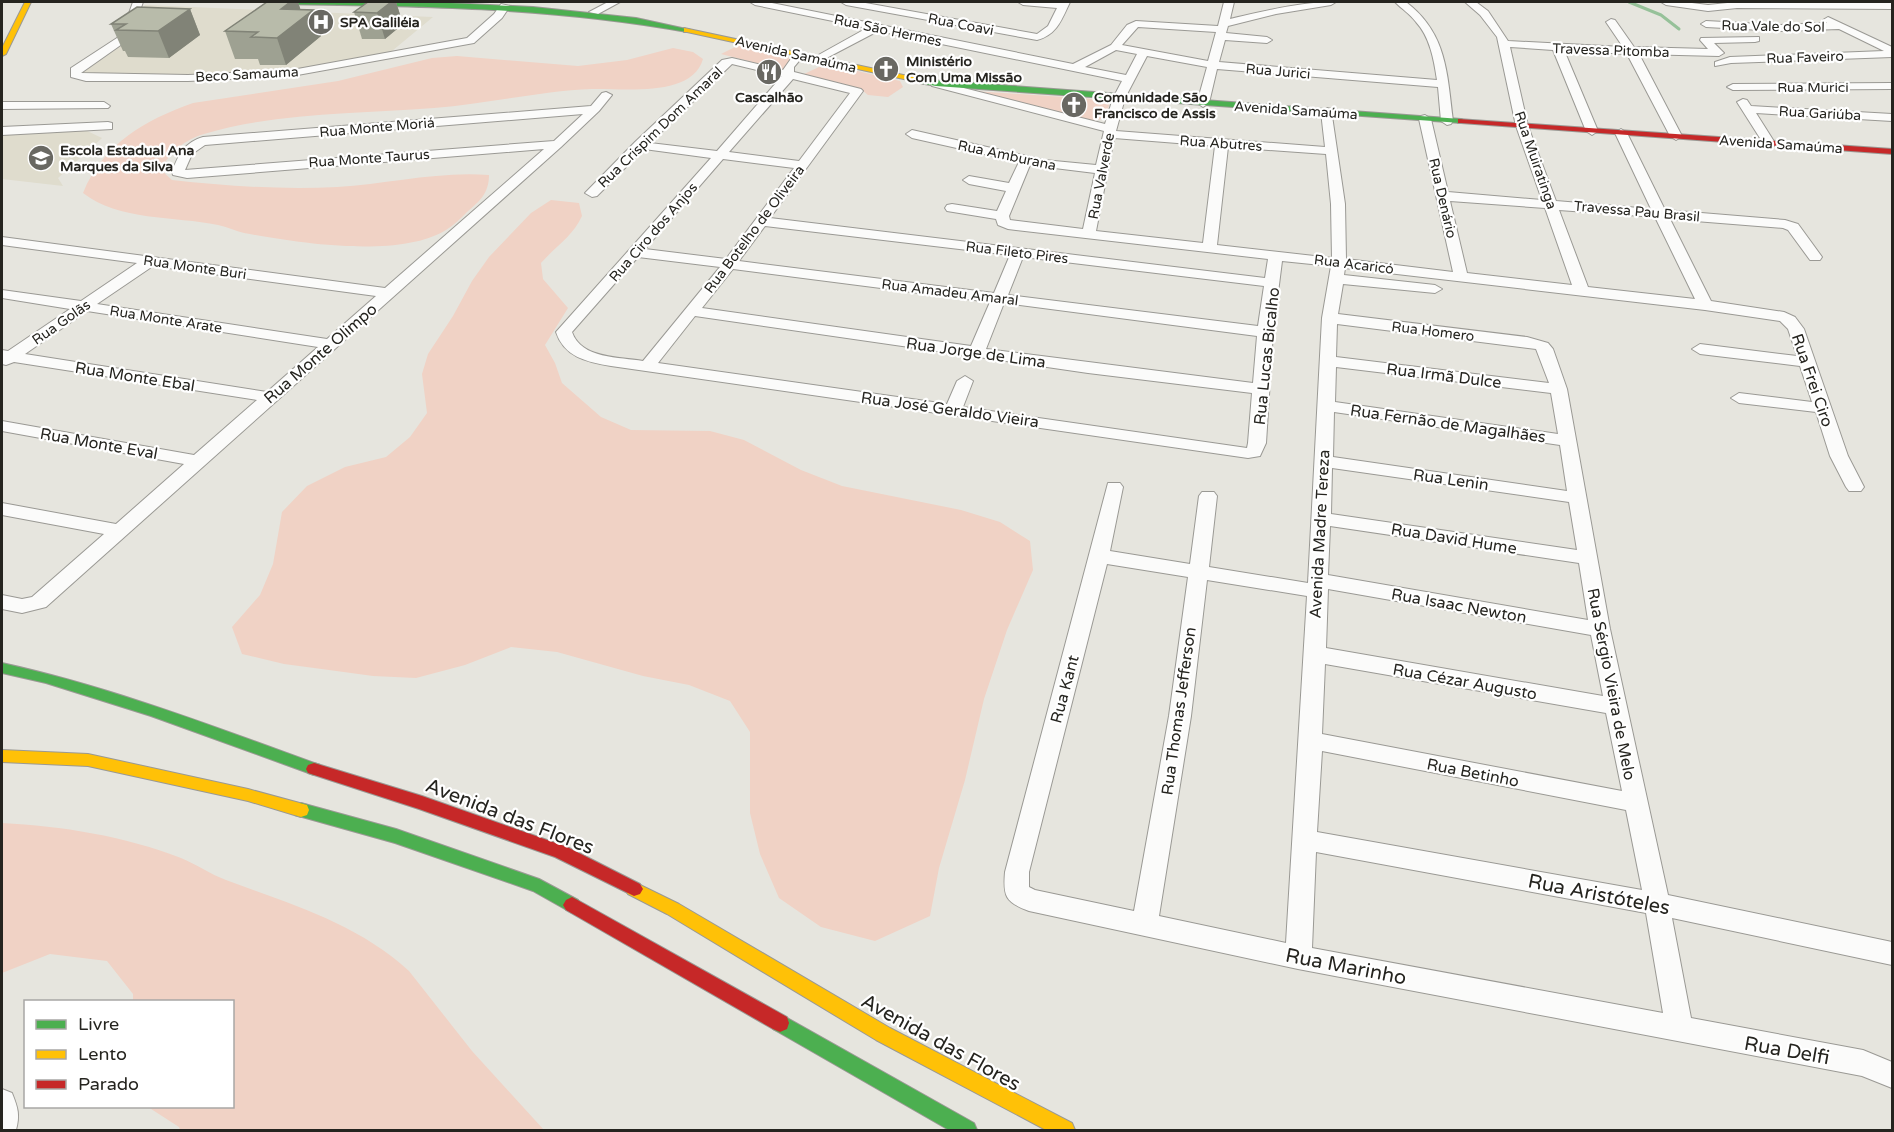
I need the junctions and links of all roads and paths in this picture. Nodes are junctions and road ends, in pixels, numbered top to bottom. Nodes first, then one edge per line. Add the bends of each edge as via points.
1 (41, 2) edge
2 (138, 2) edge
3 (275, 2) edge
4 (312, 2) edge
5 (615, 2) edge
6 (755, 2) edge
7 (846, 2) edge
8 (1023, 2) edge
9 (1228, 2) edge
10 (1324, 2) edge
11 (1400, 2) edge
12 (1470, 2) edge
13 (1666, 2) edge
14 (27, 4) edge
15 (778, 4) edge
16 (1064, 4) edge
17 (1800, 4) edge
18 (505, 6) junction
19 (1890, 8) edge
20 (594, 12) junction
21 (1611, 22) dead end
22 (1706, 24) dead end
23 (1839, 26) junction
24 (877, 27) junction
25 (1221, 30) junction
26 (1785, 39) dead end
27 (1267, 40) dead end
28 (1504, 44) junction
29 (1115, 47) junction
30 (1558, 48) junction
31 (1631, 51) junction
32 (1893, 52) edge
33 (1143, 53) junction
34 (2, 54) edge
35 (1718, 57) junction
36 (820, 63) junction
37 (1211, 65) junction
38 (792, 69) junction
39 (1073, 69) junction
40 (1128, 79) junction
41 (936, 84) junction
42 (1442, 84) junction
43 (1893, 86) edge
44 (1733, 87) junction
45 (606, 95) dead end
46 (1119, 98) junction
47 (1203, 103) junction
48 (2, 106) edge
49 (104, 106) dead end
50 (596, 109) junction
51 (1748, 109) junction
52 (1328, 112) junction
53 (1893, 117) edge
54 (1425, 119) junction
55 (1447, 120) junction
56 (108, 126) dead end
57 (1522, 126) junction
58 (2, 131) edge
59 (1592, 131) junction
60 (1110, 132) junction
61 (1621, 133) junction
62 (912, 134) dead end
63 (1676, 136) junction
64 (1222, 143) junction
65 (1769, 143) junction
66 (557, 144) junction
67 (639, 145) junction
68 (325, 147) junction
69 (1332, 151) junction
70 (1893, 152) edge
71 (721, 154) junction
72 (1026, 160) junction
73 (803, 165) junction
74 (1103, 170) junction
75 (180, 174) joint
76 (969, 180) dead end
77 (1013, 188) junction
78 (592, 194) dead end
79 (1443, 196) junction
80 (1550, 204) junction
81 (952, 208) dead end
82 (1660, 214) junction
83 (1003, 220) junction
84 (761, 221) junction
85 (1089, 233) junction
86 (2, 241) edge
87 (1210, 247) junction
88 (635, 252) junction
89 (1018, 252) junction
90 (1815, 257) dead end
91 (1275, 260) dead end
92 (150, 261) junction
93 (729, 265) junction
94 (1338, 271) junction
95 (1461, 277) junction
96 (1273, 283) junction
97 (1435, 289) dead end
98 (1582, 292) junction
99 (389, 293) junction
100 (2, 294) edge
101 (999, 298) junction
102 (1705, 305) junction
103 (84, 306) junction
104 (692, 311) junction
105 (1329, 318) junction
106 (1265, 332) junction
107 (331, 344) junction
108 (1536, 344) joint
109 (1700, 349) dead end
110 (977, 352) junction
111 (5, 359) edge
112 (1328, 361) junction
113 (1808, 362) junction
114 (647, 366) junction
115 (965, 381) dead end
116 (1261, 389) junction
117 (1559, 389) junction
118 (268, 397) junction
119 (1739, 398) dead end
120 (1326, 405) junction
121 (1824, 408) junction
122 (954, 409) junction
123 (2, 426) edge
124 (1569, 441) junction
125 (1254, 452) joint
126 (197, 461) junction
127 (1322, 461) junction
128 (1114, 487) dead end
129 (1855, 487) dead end
130 (1208, 496) dead end
131 (1579, 498) junction
132 (2, 509) edge
133 (1320, 518) junction
134 (121, 531) junction
135 (1099, 556) junction
136 (1587, 558) junction
137 (1196, 573) junction
138 (1317, 586) junction
139 (2, 602) edge
140 (1600, 630) junction
141 (1314, 654) junction
142 (2, 668) edge
143 (1617, 707) junction
144 (1311, 740) junction
145 (2, 756) edge
146 (1636, 803) junction
147 (1305, 840) junction
148 (1016, 892) joint
149 (1657, 904) junction
150 (1145, 924) junction
151 (1893, 953) edge
152 (1298, 957) junction
153 (1680, 1030) junction
154 (1893, 1075) edge
155 (2, 1102) edge
156 (2, 1131) edge
157 (967, 1131) edge
158 (1065, 1131) edge

1 - 14 street
2 - 18 street, Beco Samauma via 121,40 75,70 75,75 155,78 292,73 470,41
3 - 4 street, Avenida Samaúma
4 - 18 street, Avenida Samaúma
5 - 20 street
6 - 15 street, Rua São Hermes
7 - 16 street, Rua Coavi via 1041,37 1055,23
8 - 16 street
9 - 25 street
10 - 25 street
11 - 42 street via 1430,34
12 - 28 street, Rua Muiratinga via 1497,28
13 - 17 street via 1708,8
14 - 34 street
15 - 24 street, Rua São Hermes
17 - 19 street
17 - 23 street
18 - 20 street, Avenida Samaúma
20 - 38 street, Avenida Samaúma via 640,20
21 - 31 street
22 - 23 street, Rua Vale do Sol
23 - 32 street
24 - 36 street
24 - 39 street, Rua São Hermes
25 - 27 street
25 - 29 street via 1136,24
25 - 37 street
26 - 35 street via 1705,41
28 - 30 street, Travessa Pitomba
28 - 57 street, Rua Muiratinga
29 - 33 street, Rua Jurici
29 - 39 street
30 - 31 street, Travessa Pitomba
30 - 59 street
31 - 35 street, Travessa Pitomba
31 - 63 street
32 - 35 street, Rua Faveiro
33 - 37 street, Rua Jurici
33 - 40 street, Rua Valverde
35 - 44 street
36 - 38 street, Avenida Samaúma
36 - 38 street
36 - 41 street, Avenida Samaúma
37 - 42 street, Rua Jurici
37 - 47 street
38 - 67 street, Rua Crispim Dom Amaral via 729,61
38 - 71 street, Rua Ciro dos Anjos
38 - 73 street, Rua Botelho de Oliveira via 856,90
39 - 40 street, Rua São Hermes
40 - 46 street, Rua Valverde
41 - 46 street, Avenida Samaúma
41 - 60 street, Rua Abutres
42 - 55 street
43 - 44 street, Rua Murici
44 - 51 street
45 - 50 street, Rua Monte Olimpo
46 - 47 street, Avenida Samaúma
46 - 60 street, Rua Valverde
47 - 52 street, Avenida Samaúma
48 - 49 street
50 - 66 street, Rua Monte Olimpo
50 - 68 street, Rua Monte Moriá
51 - 53 street, Rua Gariúba
51 - 65 street
52 - 54 street, Avenida Samaúma
52 - 69 street, Avenida Madre Tereza
54 - 55 street, Avenida Samaúma
54 - 79 street, Rua Denário
55 - 57 street, Avenida Samaúma
56 - 58 street
57 - 59 street, Avenida Samaúma
57 - 80 street, Rua Muiratinga
59 - 61 street, Avenida Samaúma
60 - 64 street, Rua Abutres
60 - 74 street, Rua Valverde
61 - 63 street, Avenida Samaúma
61 - 82 street
62 - 72 street, Rua Amburana
63 - 65 street, Avenida Samaúma
64 - 69 street, Rua Abutres
64 - 87 street
65 - 70 street, Avenida Samaúma
66 - 68 street, Rua Monte Taurus
66 - 99 street, Rua Monte Olimpo
67 - 71 street
67 - 78 street, Rua Crispim Dom Amaral
68 - 75 street, Rua Monte Taurus
68 - 75 street, Rua Monte Moriá via 196,143 183,158
69 - 94 street, Avenida Madre Tereza via 1338,204
71 - 73 street
71 - 88 street, Rua Ciro dos Anjos
72 - 74 street, Rua Amburana
72 - 77 street
73 - 84 street, Rua Botelho de Oliveira
74 - 85 street, Rua Valverde
76 - 77 street
77 - 83 street
79 - 80 street, Travessa Pau Brasil
79 - 95 street, Rua Denário
80 - 82 street, Travessa Pau Brasil
80 - 98 street, Rua Muiratinga
81 - 83 street, Rua Acaricó
82 - 90 street, Travessa Pau Brasil via 1790,225
82 - 102 street
83 - 85 street, Rua Acaricó
84 - 89 street, Rua Fileto Pires
84 - 93 street, Rua Botelho de Oliveira
85 - 87 street, Rua Acaricó
86 - 92 street, Rua Monte Buri
87 - 94 street, Rua Acaricó
88 - 93 street, Rua Amadeu Amaral
88 - 114 street, Rua Ciro dos Anjos via 564,332 564,338 573,349 588,357
89 - 96 street, Rua Fileto Pires
89 - 101 street
91 - 96 street, Rua Lucas Bicalho
92 - 99 street, Rua Monte Buri
92 - 103 street, Rua Golãs
93 - 101 street, Rua Amadeu Amaral
93 - 104 street, Rua Botelho de Oliveira
94 - 95 street, Rua Acaricó
94 - 97 street
94 - 105 street, Avenida Madre Tereza
95 - 98 street, Rua Acaricó
96 - 106 street, Rua Lucas Bicalho
98 - 102 street, Rua Acaricó
99 - 107 street, Rua Monte Olimpo
100 - 103 street, Rua Monte Arate
101 - 106 street, Rua Amadeu Amaral
101 - 110 street
102 - 113 street, Rua Frei Ciro via 1790,320
103 - 107 street, Rua Monte Arate
103 - 111 street, Rua Golãs
104 - 110 street, Rua Jorge de Lima
104 - 114 street, Rua Botelho de Oliveira
105 - 108 street, Rua Homero
105 - 112 street, Avenida Madre Tereza
106 - 116 street, Rua Lucas Bicalho
107 - 118 street, Rua Monte Olimpo
108 - 117 street, Rua Sérgio Vieira de Melo via 1547,352
109 - 113 street
110 - 116 street, Rua Jorge de Lima
111 - 118 street, Rua Monte Ebal
112 - 117 street, Rua Irmã Dulce
112 - 120 street, Avenida Madre Tereza
113 - 121 street, Rua Frei Ciro
114 - 122 street, Rua José Geraldo Vieira
115 - 122 street
116 - 125 street, Rua Lucas Bicalho
117 - 124 street, Rua Sérgio Vieira de Melo
118 - 126 street, Rua Monte Olimpo
119 - 121 street
120 - 124 street, Rua Fernão de Magalhães
120 - 127 street, Avenida Madre Tereza
121 - 129 street, Rua Frei Ciro via 1839,456
122 - 125 street, Rua José Geraldo Vieira via 1239,453
123 - 126 street, Rua Monte Eval
124 - 131 street, Rua Sérgio Vieira de Melo
126 - 134 street, Rua Monte Olimpo
127 - 131 street, Rua Lenin
127 - 133 street, Avenida Madre Tereza
128 - 135 street, Rua Kant
130 - 137 street, Rua Thomas Jefferson
131 - 136 street, Rua Sérgio Vieira de Melo
132 - 134 street
133 - 136 street, Rua David Hume
133 - 138 street, Avenida Madre Tereza
134 - 139 street, Rua Monte Olimpo via 39,603 30,606
135 - 137 street, Rua Isaac Newton
135 - 148 street, Rua Kant via 1017,872
136 - 140 street, Rua Sérgio Vieira de Melo
137 - 138 street, Rua Isaac Newton
137 - 150 street, Rua Thomas Jefferson via 1180,716
138 - 140 street, Rua Isaac Newton
138 - 141 street, Avenida Madre Tereza
140 - 143 street, Rua Sérgio Vieira de Melo
141 - 143 street, Rua Cézar Augusto
141 - 144 street, Avenida Madre Tereza
142 - 158 street, Avenida das Flores via 145,709 561,852 673,909 883,1034
143 - 146 street, Rua Sérgio Vieira de Melo
144 - 146 street, Rua Betinho
144 - 147 street, Avenida Madre Tereza
145 - 157 street via 88,760 248,795 396,836 539,886
146 - 149 street, Rua Sérgio Vieira de Melo
147 - 149 street, Rua Aristóteles
147 - 152 street, Avenida Madre Tereza
148 - 150 street, Rua Marinho via 1029,900
149 - 151 street, Rua Aristóteles
149 - 153 street, Rua Sérgio Vieira de Melo
150 - 152 street, Rua Marinho
152 - 153 street, Rua Marinho
153 - 154 street, Rua Delfi via 1863,1063
155 - 156 street via 6,1115

